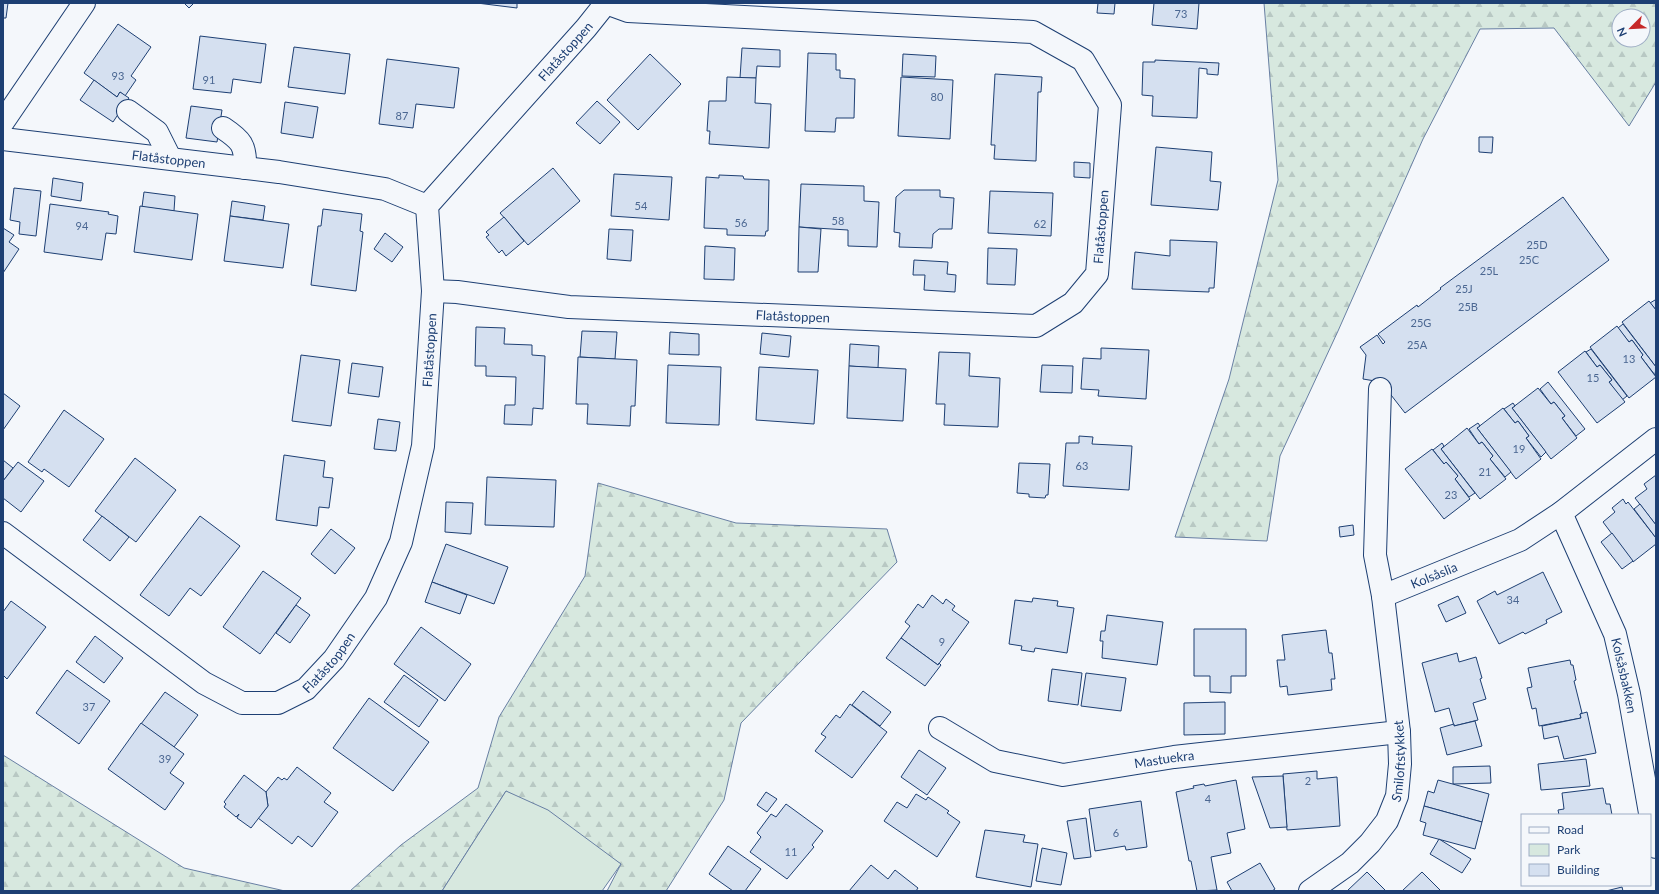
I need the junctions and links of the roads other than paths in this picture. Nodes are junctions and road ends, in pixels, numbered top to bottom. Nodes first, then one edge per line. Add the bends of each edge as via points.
1 (84, 3) edge
2 (606, 3) edge
3 (128, 111) dead end
4 (3, 122) edge
5 (223, 128) dead end
6 (3, 139) edge
7 (170, 158) junction
8 (245, 168) junction
9 (427, 206) junction
10 (433, 291) junction
11 (1380, 389) dead end
12 (1656, 439) edge
13 (1561, 513) junction
14 (3, 533) edge
15 (1383, 596) junction
16 (940, 728) dead end
17 (1399, 732) junction
18 (1650, 814) edge
19 (1651, 819) edge
20 (1656, 847) edge
21 (1310, 891) edge

1 - 4 street
2 - 9 street, Flatåstoppen
2 - 10 street, Flatåstoppen via 628,11 1033,32 1083,60 1110,105 1097,274 1073,303 1036,326 569,307
3 - 7 street via 157,132
5 - 8 street via 239,138 246,153
6 - 7 street, Flatåstoppen
7 - 8 street, Flatåstoppen
8 - 9 street, Flatåstoppen via 385,189
9 - 10 street, Flatåstoppen
10 - 14 street, Flatåstoppen via 423,446 401,542 376,598 334,659 306,689 278,702 242,703 204,683
11 - 15 street via 1375,555
12 - 13 street, Kolsåslia
13 - 15 street, Kolsåslia via 1520,540
13 - 18 street, Kolsåsbakken via 1615,634 1629,694
15 - 17 street, Smiloftstykket
16 - 17 street, Mastuekra via 995,761 1063,775 1174,756
17 - 21 street, Smiloftstykket via 1397,796 1386,822 1350,863
19 - 20 street, Kolsåsbakken

